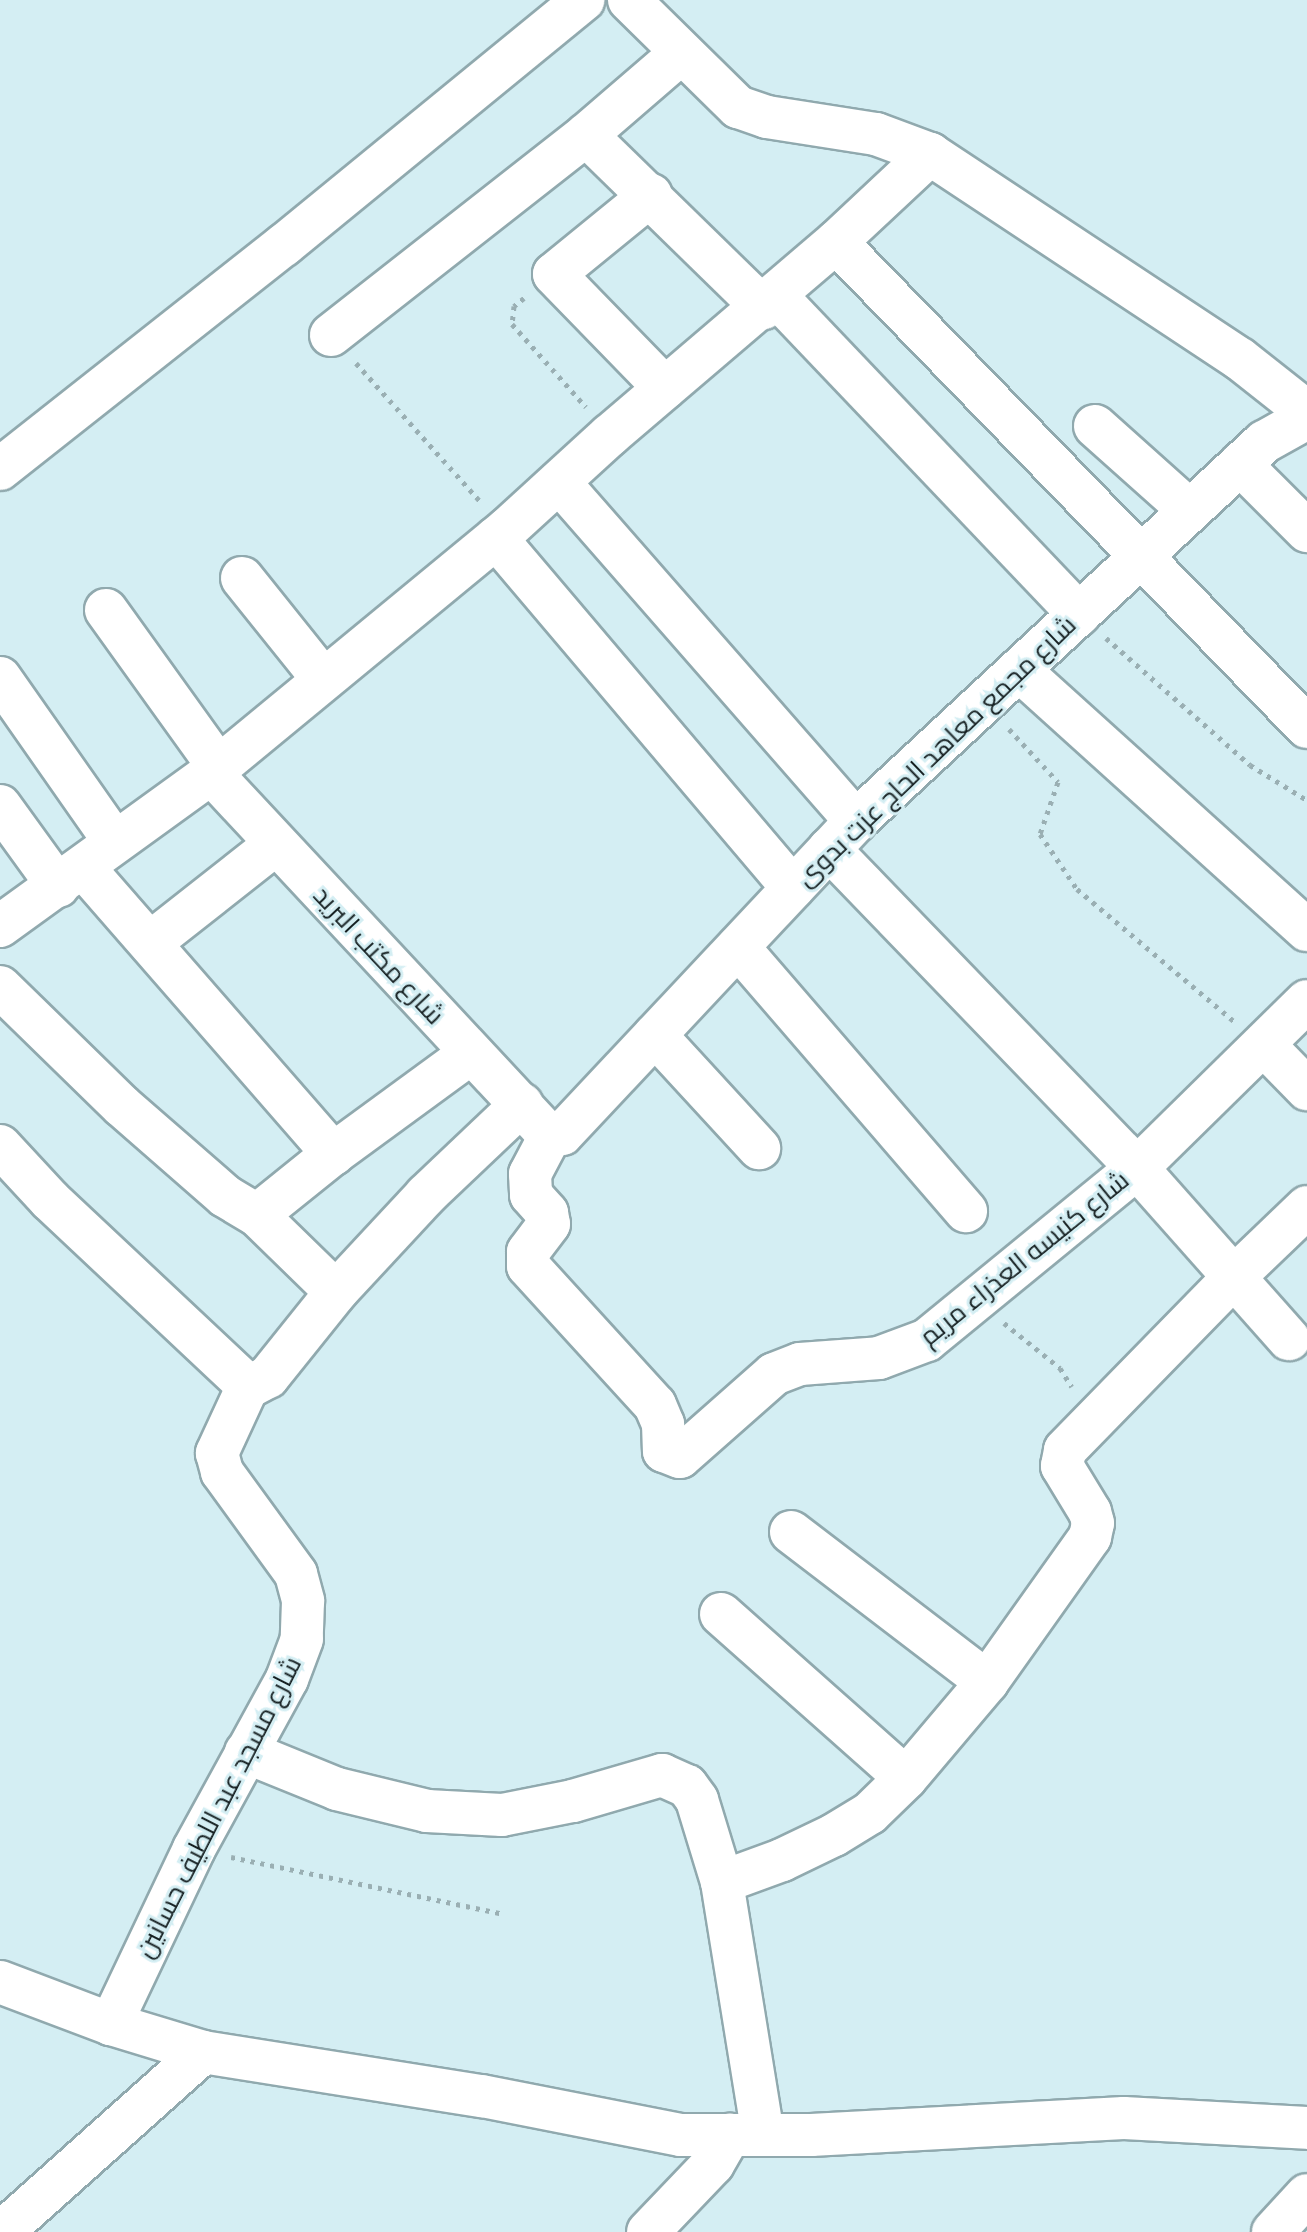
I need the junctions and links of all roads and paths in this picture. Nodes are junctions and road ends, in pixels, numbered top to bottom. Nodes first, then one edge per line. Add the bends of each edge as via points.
1 (583, 0) edge
2 (629, 0) edge
3 (681, 53) junction
4 (586, 135) junction
5 (930, 154) junction
6 (651, 195) junction
7 (836, 242) junction
8 (554, 274) junction
9 (769, 302) junction
10 (331, 335) joint
11 (665, 388) junction
12 (1307, 415) edge
13 (1095, 426) dead end
14 (610, 435) junction
15 (1240, 464) junction
16 (0, 469) edge
17 (559, 482) junction
18 (1190, 511) junction
19 (1307, 531) edge
20 (502, 534) junction
21 (1139, 558) junction
22 (242, 578) dead end
23 (106, 610) dead end
24 (1079, 614) junction
25 (1019, 670) junction
26 (0, 678) edge
27 (323, 679) junction
28 (984, 702) junction
29 (1307, 727) edge
30 (214, 770) junction
31 (1307, 800) edge
32 (0, 806) edge
33 (843, 835) junction
34 (276, 844) junction
35 (86, 865) junction
36 (793, 888) junction
37 (0, 926) edge
38 (1307, 930) edge
39 (150, 943) junction
40 (738, 947) junction
41 (0, 987) edge
42 (1307, 1001) edge
43 (655, 1035) junction
44 (1264, 1045) junction
45 (471, 1053) junction
46 (1307, 1089) edge
47 (522, 1104) junction
48 (550, 1136) junction
49 (0, 1146) edge
50 (759, 1148) dead end
51 (333, 1154) junction
52 (1137, 1168) junction
53 (1307, 1207) edge
54 (966, 1211) dead end
55 (257, 1215) junction
56 (1234, 1277) junction
57 (336, 1292) junction
58 (1289, 1339) dead end
59 (247, 1388) junction
60 (791, 1532) dead end
61 (721, 1614) dead end
62 (987, 1682) junction
63 (246, 1752) junction
64 (906, 1778) junction
65 (194, 1849) junction
66 (722, 1882) junction
67 (504, 1914) dead end
68 (0, 1982) edge
69 (111, 2024) junction
70 (203, 2052) junction
71 (1307, 2128) edge
72 (746, 2135) junction
73 (1307, 2195) edge
74 (671, 2225) edge
75 (2, 2232) edge
76 (1273, 2232) edge

1 - 16 street
2 - 3 street
3 - 4 street
3 - 5 street via 738,107 767,117 876,134
4 - 6 street
4 - 10 street
5 - 7 street
5 - 12 street via 1240,359
6 - 8 street
6 - 9 street
7 - 9 street
7 - 21 street
8 - 11 street
8 - 14 path via 514,306 512,324
9 - 11 street
9 - 24 street
10 - 20 path
11 - 14 street
12 - 15 street, شارع مجمع معاهد الحاج عزت بدوى
13 - 18 street
14 - 17 street
15 - 18 street, شارع مجمع معاهد الحاج عزت بدوى
15 - 19 street
17 - 20 street
17 - 33 street
18 - 21 street, شارع مجمع معاهد الحاج عزت بدوى
20 - 27 street
20 - 36 street
21 - 24 street, شارع مجمع معاهد الحاج عزت بدوى
21 - 29 street
22 - 27 street
23 - 30 street, شارع مكتب البريد
24 - 25 street, شارع مجمع معاهد الحاج عزت بدوى
24 - 31 path via 1250,765
25 - 28 street, شارع مجمع معاهد الحاج عزت بدوى
25 - 38 street
26 - 35 street
27 - 30 street
28 - 33 street, شارع مجمع معاهد الحاج عزت بدوى
28 - 44 path via 1058,782 1040,834 1077,889
30 - 34 street, شارع مكتب البريد
30 - 35 street
32 - 35 street
33 - 36 street, شارع مجمع معاهد الحاج عزت بدوى
33 - 52 street
34 - 39 street
34 - 45 street, شارع مكتب البريد
35 - 37 street
35 - 39 street
36 - 40 street, شارع مجمع معاهد الحاج عزت بدوى
39 - 51 street
40 - 43 street, شارع مجمع معاهد الحاج عزت بدوى
40 - 54 street
41 - 55 street via 169,1148 225,1196
42 - 44 street, شارع كنيسه العذراء مريم
43 - 48 street, شارع مجمع معاهد الحاج عزت بدوى via 562,1134
43 - 50 street
44 - 46 street
44 - 52 street, شارع كنيسه العذراء مريم
45 - 47 street, شارع مكتب البريد
45 - 51 street
47 - 48 street, شارع مكتب البريد
47 - 57 street via 426,1195
48 - 52 street, شارع كنيسه العذراء مريم via 530,1174 531,1195 547,1213 549,1224 528,1252 528,1266 655,1405 663,1424 662,1445 674,1458 774,1374 800,1364 879,1358 927,1340
49 - 59 street
51 - 55 street
52 - 56 street
53 - 56 street
55 - 57 street
56 - 58 street
56 - 62 street via 1065,1450 1062,1466 1090,1512 1090,1537
57 - 59 street via 268,1377
59 - 63 street, شارع مسجد عبد اللطيف حسانين via 217,1453 222,1472 296,1574 303,1601 302,1639 287,1679
60 - 62 street
61 - 64 street
62 - 64 street
63 - 65 street, شارع مسجد عبد اللطيف حسانين
63 - 66 street via 337,1789 427,1811 502,1815 662,1775 678,1779 697,1800
64 - 66 street via 870,1813 834,1835
65 - 67 path
65 - 69 street, شارع مسجد عبد اللطيف حسانين
66 - 72 street
68 - 69 street
69 - 70 street
70 - 72 street via 482,2096 681,2135
70 - 75 street
71 - 72 street via 1124,2118
72 - 74 street via 713,2164
73 - 76 street

